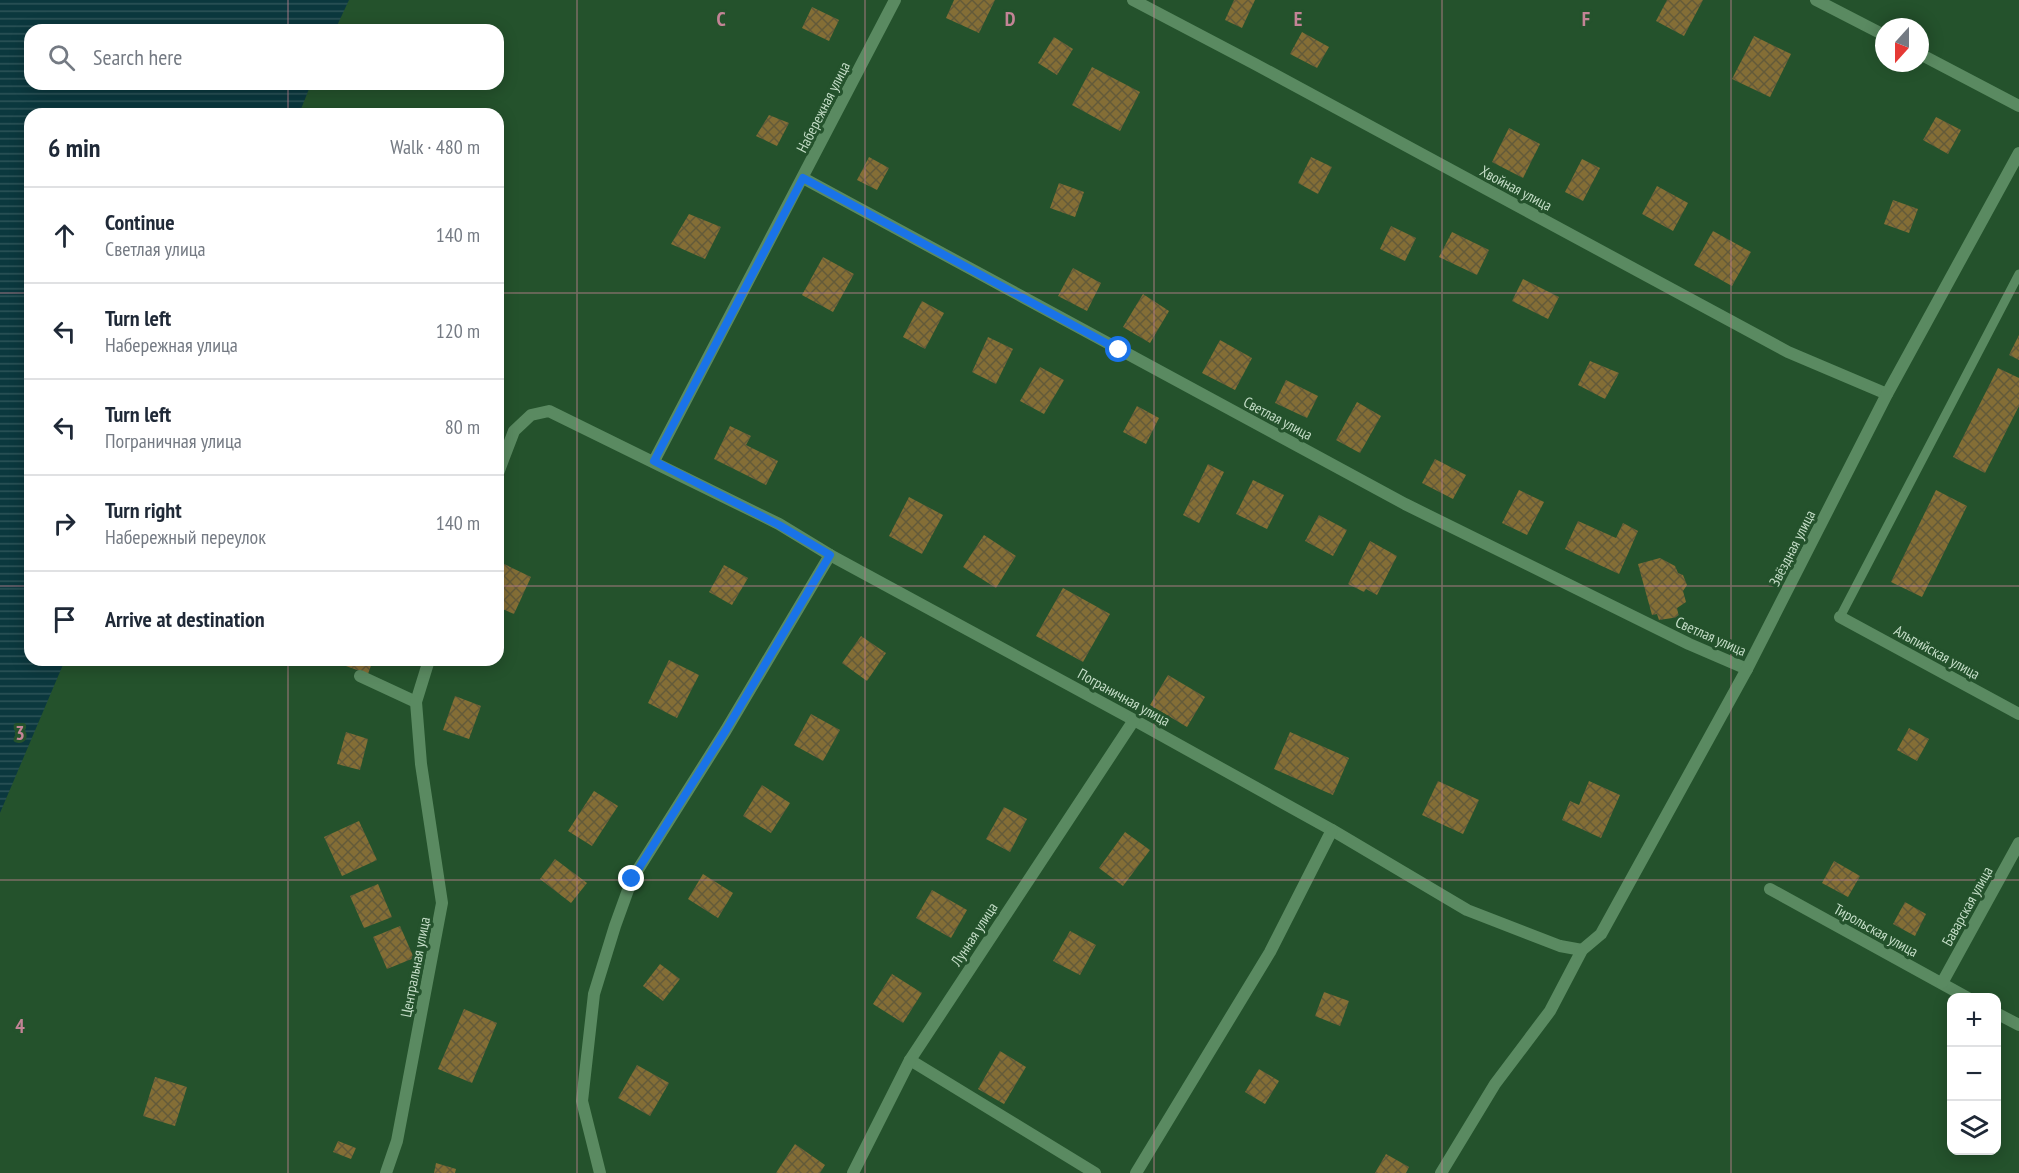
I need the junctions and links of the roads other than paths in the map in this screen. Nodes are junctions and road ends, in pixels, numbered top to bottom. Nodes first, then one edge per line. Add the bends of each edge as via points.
1 (895, 0) edge
2 (1133, 0) edge
3 (1816, 0) edge
4 (1875, 30) edge
5 (1929, 59) edge
6 (2019, 106) edge
7 (2019, 153) edge
8 (803, 178) junction
9 (2019, 273) edge
10 (1887, 394) junction
11 (504, 457) edge
12 (654, 461) junction
13 (830, 555) junction
14 (1840, 617) joint
15 (427, 666) edge
16 (1747, 669) junction
17 (360, 676) dead end
18 (416, 702) junction
19 (2019, 714) edge
20 (1134, 720) junction
21 (1332, 830) junction
22 (2019, 843) edge
23 (1770, 890) dead end
24 (1582, 950) junction
25 (1942, 983) junction
26 (1959, 993) edge
27 (2001, 1016) edge
28 (2019, 1025) edge
29 (910, 1060) junction
30 (386, 1173) edge
31 (600, 1173) edge
32 (853, 1173) edge
33 (1095, 1173) edge
34 (1136, 1173) edge
35 (1441, 1173) edge

1 - 8 street, Набережная улица
2 - 10 street, Хвойная улица via 1788,352
3 - 4 street
5 - 6 street
7 - 10 street, Звёздная улица
8 - 12 street, Набережная улица
8 - 16 street, Светлая улица via 1405,504
9 - 14 lane
10 - 16 street, Звёздная улица
11 - 12 street via 514,431 531,415 549,411
12 - 13 street, Пограничная улица
13 - 20 street, Пограничная улица
13 - 31 street via 632,879 618,916 594,994 582,1101
14 - 19 street, Альпийская улица
15 - 18 street
16 - 24 street, Звёздная улица via 1601,934
17 - 18 street
18 - 30 street, Центральная улица via 442,903 397,1141
20 - 21 street, Пограничная улица
20 - 29 street, Лунная улица
21 - 24 street, Пограничная улица via 1467,910 1560,946
21 - 34 street via 1270,952
22 - 25 street, Баварская улица
23 - 25 street, Тирольская улица
24 - 35 street, Звёздная улица via 1550,1011 1495,1084
25 - 26 street, Тирольская улица
27 - 28 street
29 - 32 street, Лунная улица
29 - 33 street

